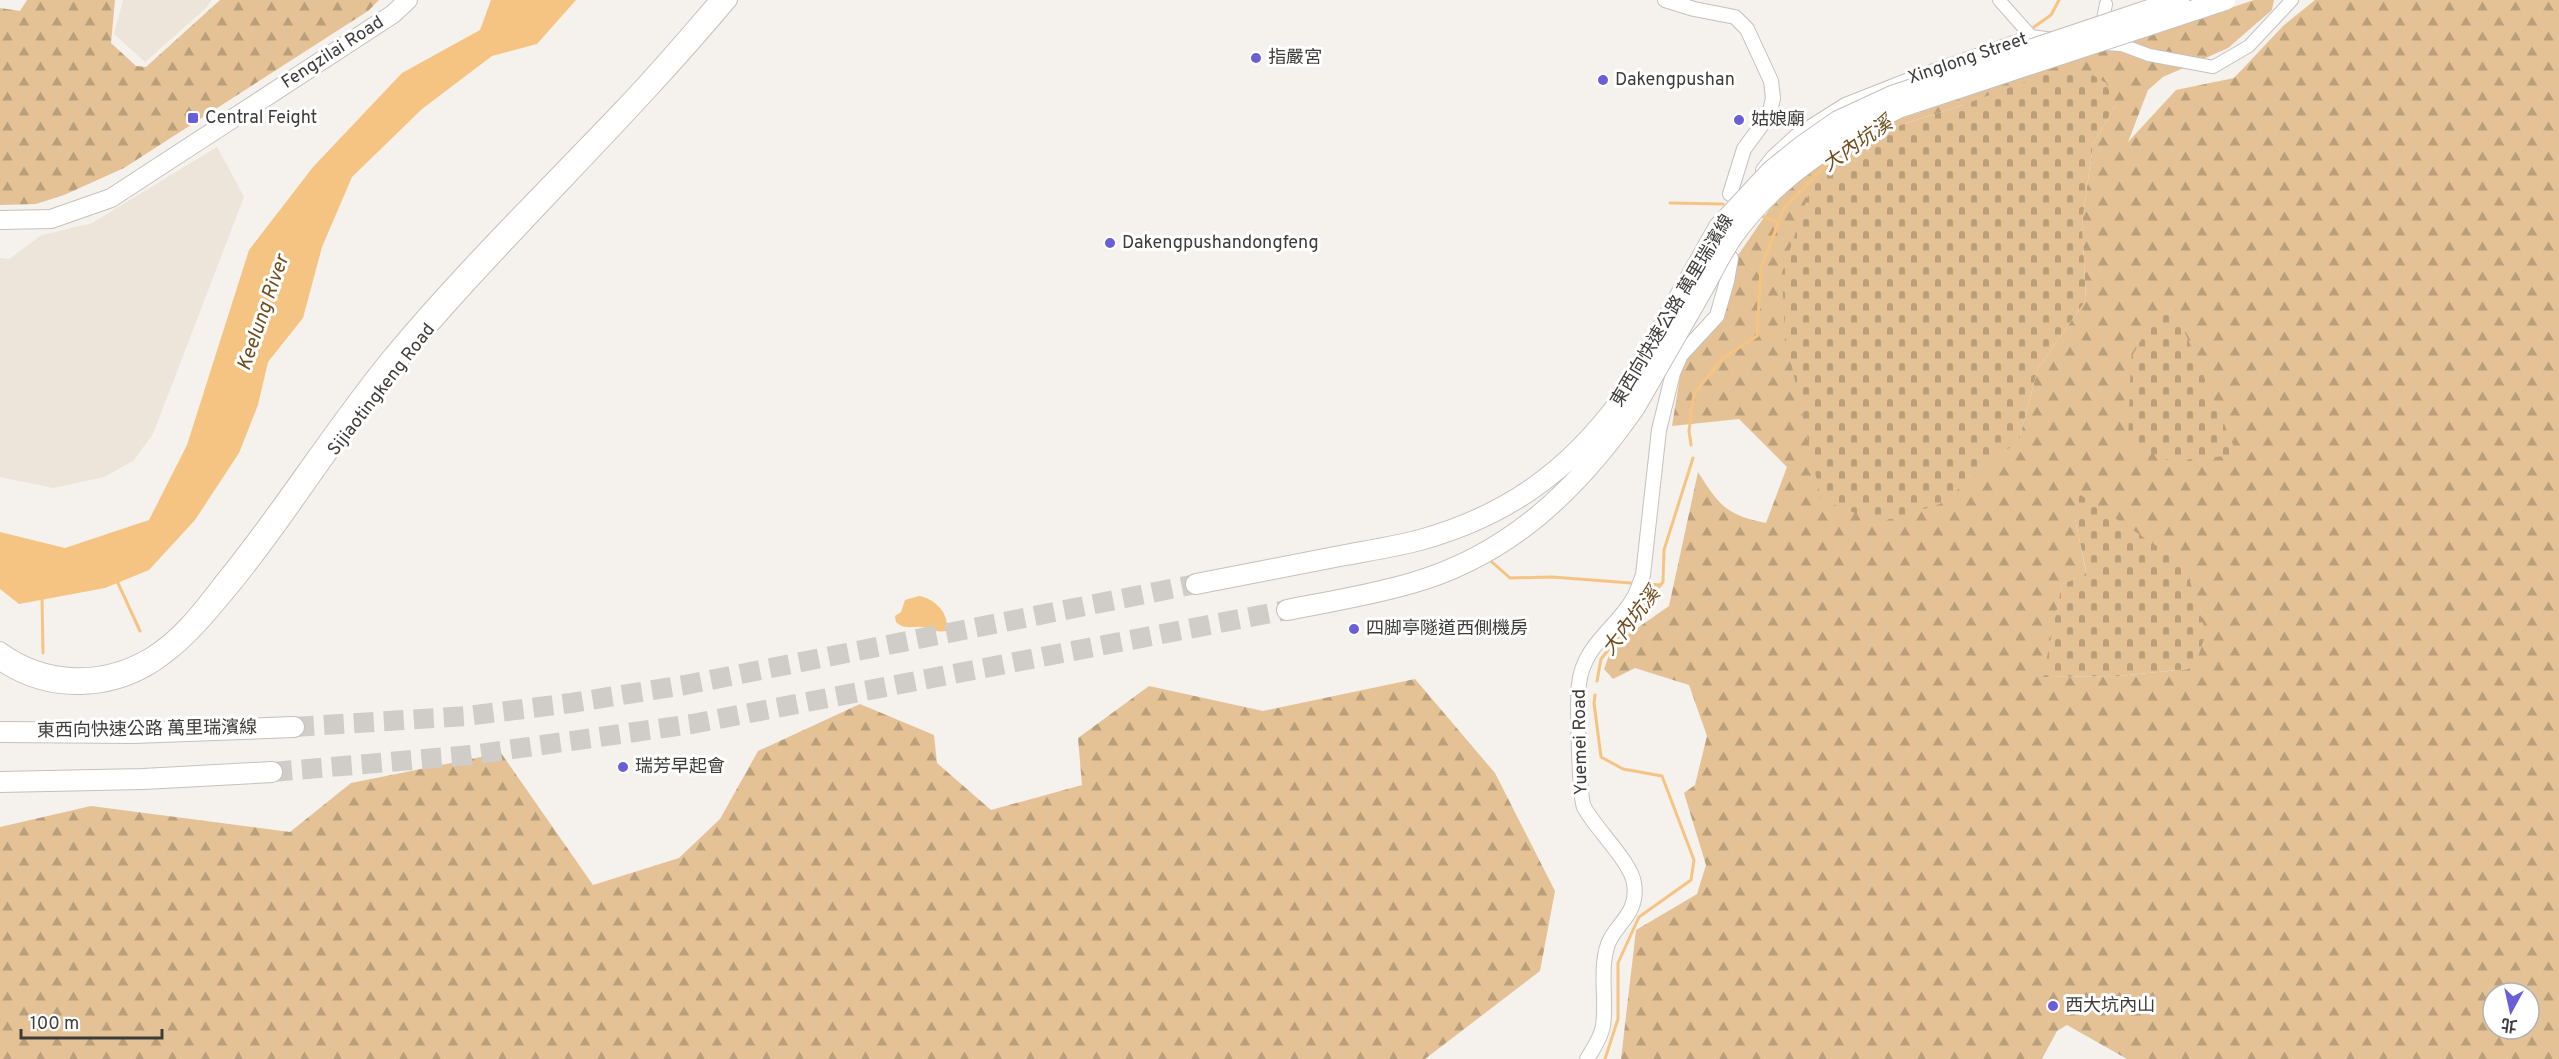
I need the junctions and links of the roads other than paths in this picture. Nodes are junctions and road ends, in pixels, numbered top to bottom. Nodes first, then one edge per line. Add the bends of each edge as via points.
1 (408, 0) edge
2 (717, 0) edge
3 (730, 0) edge
4 (1665, 0) edge
5 (2000, 0) edge
6 (2179, 0) edge
7 (2225, 0) edge
8 (2292, 0) edge
9 (2106, 2) edge
10 (2031, 36) junction
11 (2075, 42) junction
12 (2121, 45) junction
13 (1731, 200) joint
14 (0, 220) edge
15 (1731, 258) dead end
16 (1629, 403) junction
17 (1196, 584) tunnel mouth
18 (1287, 610) tunnel mouth
19 (0, 650) edge
20 (0, 663) edge
21 (0, 723) edge
22 (294, 727) tunnel mouth
23 (0, 732) edge
24 (133, 733) junction
25 (272, 772) tunnel mouth
26 (0, 783) edge
27 (1587, 1059) edge

1 - 14 main road, Fengzilai Road via 393,14 111,198 51,219
2 - 19 street, Sijiaotingkeng Road via 388,358 252,544 180,629 153,653 127,667 92,676 39,670
3 - 20 street, Sijiaotingkeng Road via 412,349 249,568 205,620 166,657 124,680 72,688 48,685
4 - 13 street via 1735,17 1747,29 1771,81 1769,115 1744,149
5 - 10 street
6 - 16 highway, 東西向快速公路 萬里瑞濱線, bridge via 1892,96 1838,121 1802,146 1771,171 1719,227
7 - 16 highway, 東西向快速公路 萬里瑞濱線, bridge via 1898,108 1812,157 1782,182 1733,236
8 - 12 street, Xinglong Street via 2249,46 2213,68 2149,56
9 - 11 street via 2103,19 2092,33
9 - 12 street
10 - 11 street, Xinglong Street
10 - 13 street, Xinglong Street via 1845,104 1797,135
11 - 12 street, Xinglong Street
15 - 27 street, Yuemei Road via 1717,316 1681,355 1673,373 1659,430 1643,575 1635,596 1598,639 1579,682 1583,805 1634,880 1634,895 1626,919 1608,943 1603,1027
16 - 17 highway, 東西向快速公路 萬里瑞濱線 via 1550,477 1519,499 1456,529 1418,541
16 - 18 highway, 東西向快速公路 萬里瑞濱線 via 1585,473 1550,508 1488,550 1414,583
21 - 24 highway
22 - 24 highway, 東西向快速公路 萬里瑞濱線
23 - 24 highway, 東西向快速公路 萬里瑞濱線
25 - 26 highway

